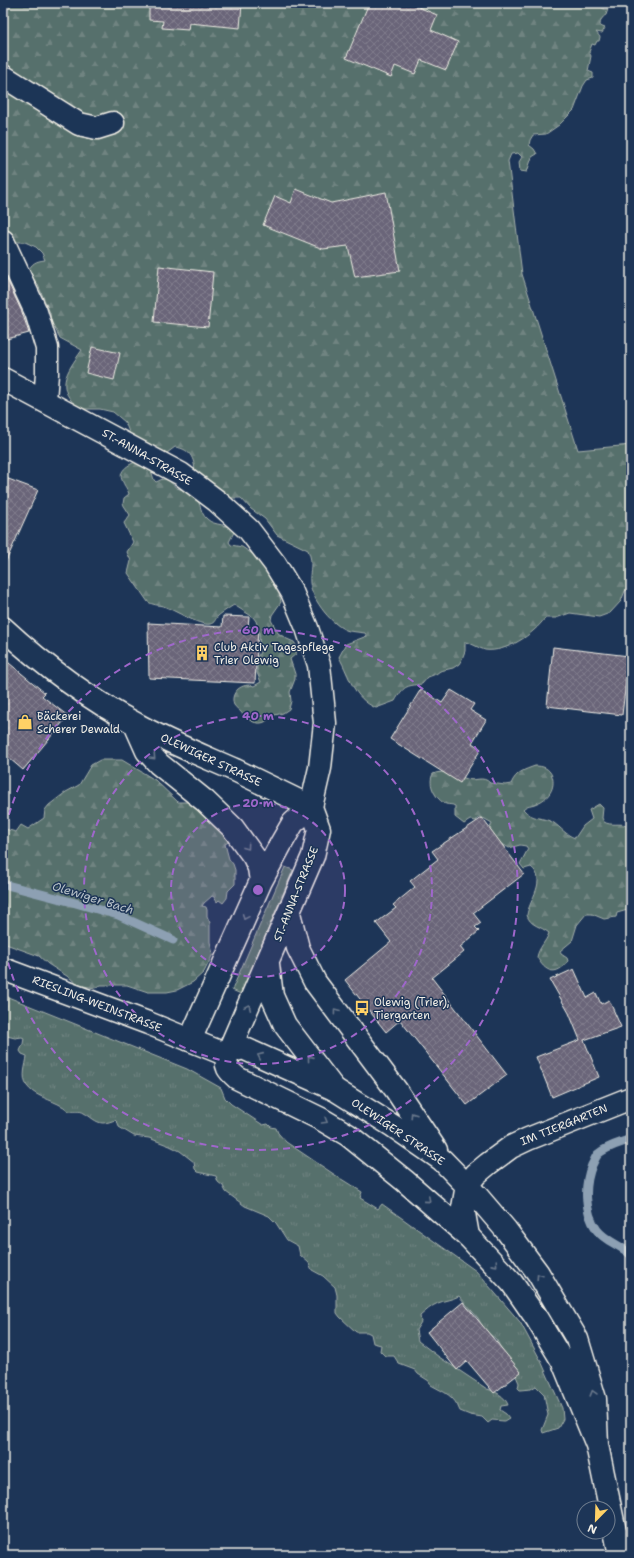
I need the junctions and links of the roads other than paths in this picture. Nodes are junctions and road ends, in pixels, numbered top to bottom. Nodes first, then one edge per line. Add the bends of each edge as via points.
1 (3, 76) edge
2 (113, 123) dead end
3 (3, 241) edge
4 (3, 379) edge
5 (44, 400) junction
6 (3, 628) edge
7 (134, 724) junction
8 (311, 807) junction
9 (261, 881) junction
10 (289, 913) junction
11 (268, 963) junction
12 (3, 969) edge
13 (190, 1040) junction
14 (227, 1055) junction
15 (334, 1089) junction
16 (631, 1098) edge
17 (442, 1160) junction
18 (467, 1185) junction
19 (468, 1236) junction
20 (598, 1445) junction
21 (620, 1555) edge

1 - 2 street via 79,124 97,128
3 - 5 street via 36,312 47,348
4 - 5 street, ST.-ANNA-STRASSE
5 - 8 street, ST.-ANNA-STRASSE via 181,474 217,501 249,530 275,564 292,592 319,665 325,723 320,768
6 - 7 street, OLEWIGER STRASSE via 63,677
7 - 8 street, OLEWIGER STRASSE
7 -> 9 street via 147,751 159,764 205,801 233,828 254,857
8 - 9 street via 293,823
8 - 10 street, ST.-ANNA-STRASSE via 319,829 317,842 314,856
9 -> 13 street
10 - 11 street, ST.-ANNA-STRASSE
17 -> 10 street via 396,1090 315,982 298,948
14 -> 11 street, ST.-ANNA-STRASSE
15 -> 11 street via 285,1025 272,996
12 - 13 street, RIESLING-WEINSTRASSE
13 - 14 street
15 -> 14 street, OLEWIGER STRASSE via 243,1048
14 -> 19 street, OLEWIGER STRASSE via 225,1062 236,1078 321,1119 348,1135 400,1176
15 - 17 street, OLEWIGER STRASSE
16 - 18 street, IM TIERGARTEN via 511,1147 476,1174
17 - 18 street, OLEWIGER STRASSE
18 - 19 street via 463,1208
20 -> 18 street, OLEWIGER STRASSE via 595,1399 577,1339 538,1273 500,1222
19 -> 20 street, OLEWIGER STRASSE via 512,1283 537,1318 563,1362
20 - 21 street, OLEWIGER STRASSE

